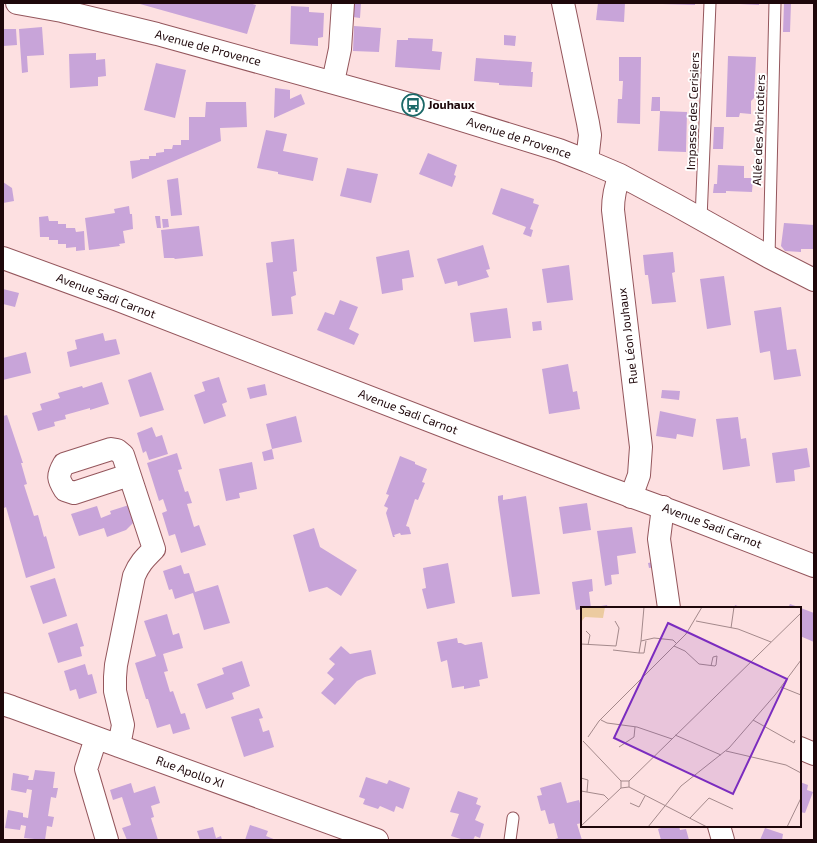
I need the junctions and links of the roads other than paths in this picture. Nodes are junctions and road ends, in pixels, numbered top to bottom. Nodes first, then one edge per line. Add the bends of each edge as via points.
1 (17, 3) edge
2 (343, 3) edge
3 (563, 3) edge
4 (710, 3) edge
5 (776, 3) edge
6 (63, 7) edge
7 (334, 82) junction
8 (587, 161) junction
9 (620, 175) junction
10 (702, 219) junction
11 (769, 257) junction
12 (3, 258) edge
13 (814, 280) edge
14 (129, 475) dead end
15 (631, 497) junction
16 (662, 508) junction
17 (814, 566) edge
18 (669, 607) edge
19 (3, 704) edge
20 (96, 738) junction
21 (119, 746) junction
22 (801, 748) edge
23 (814, 754) edge
24 (513, 818) dead end
25 (719, 827) edge
26 (107, 840) edge
27 (377, 840) edge
28 (510, 840) edge
29 (723, 840) edge

1 - 6 street, Avenue de Provence
2 - 7 street via 340,50
3 - 8 street via 590,135
4 - 10 lane, Impasse des Cerisiers
5 - 11 lane, Allée des Abricotiers
6 - 7 street, Avenue de Provence
7 - 8 street, Avenue de Provence via 559,150
8 - 9 street, Avenue de Provence
9 - 10 street, Avenue de Provence
9 - 15 street, Rue Léon Jouhaux via 613,198 613,210 641,448 639,475
10 - 11 street, Avenue de Provence
11 - 13 street, Avenue de Provence
12 - 15 street, Avenue Sadi Carnot
14 - 21 street via 154,549 138,566 134,576 116,665 115,691 123,725
15 - 16 street, Avenue Sadi Carnot
16 - 17 street, Avenue Sadi Carnot
16 - 18 street via 659,539
19 - 20 street, Rue Apollo XI
20 - 21 street, Rue Apollo XI
20 - 26 street via 86,769
21 - 27 street, Rue Apollo XI
22 - 23 street
24 - 28 lane
25 - 29 street

